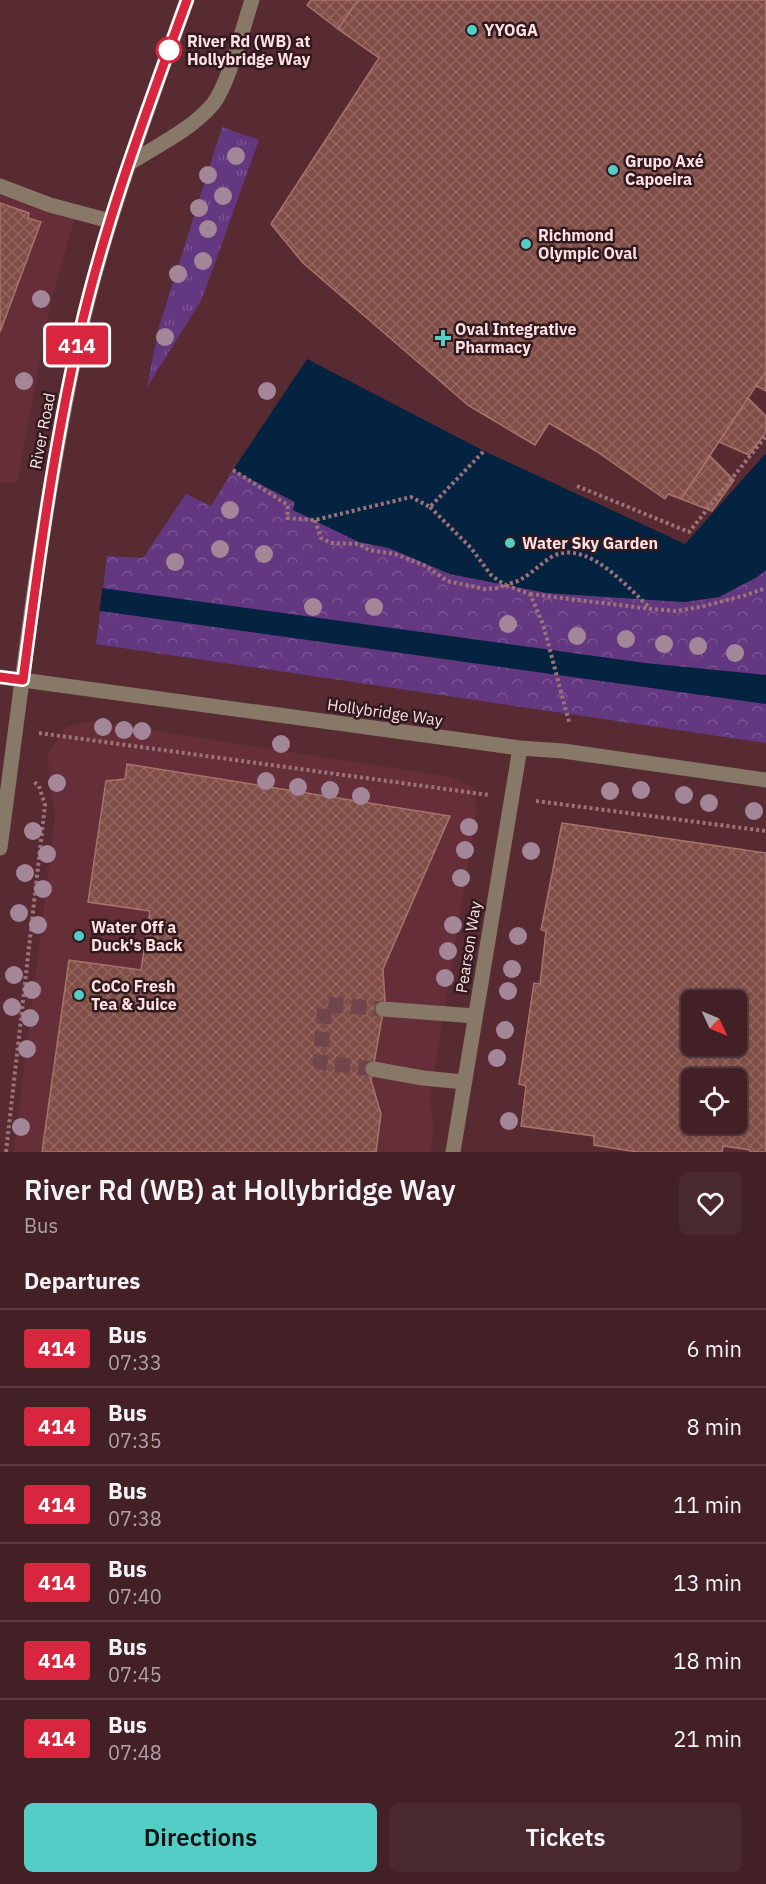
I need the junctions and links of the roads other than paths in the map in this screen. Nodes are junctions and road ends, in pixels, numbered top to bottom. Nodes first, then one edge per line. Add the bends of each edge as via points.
1 (187, 0) edge
2 (252, 0) edge
3 (130, 163) junction
4 (0, 186) edge
5 (110, 221) junction
6 (0, 677) edge
7 (23, 680) junction
8 (520, 748) junction
9 (766, 780) edge
10 (0, 848) edge
11 (383, 1009) tunnel mouth
12 (475, 1016) junction
13 (373, 1069) tunnel mouth
14 (464, 1082) junction
15 (453, 1152) edge

1 - 3 street, River Road
2 - 3 street via 214,103 196,121
3 - 5 street, River Road
4 - 5 street
5 - 7 street, River Road via 55,453
6 - 7 street, Hollybridge Way
7 - 8 street, Hollybridge Way
7 - 10 street, River Road
8 - 9 street, Hollybridge Way via 570,751
8 - 12 street, Pearson Way
11 - 12 street
12 - 14 street, Pearson Way
13 - 14 street
14 - 15 street, Pearson Way

